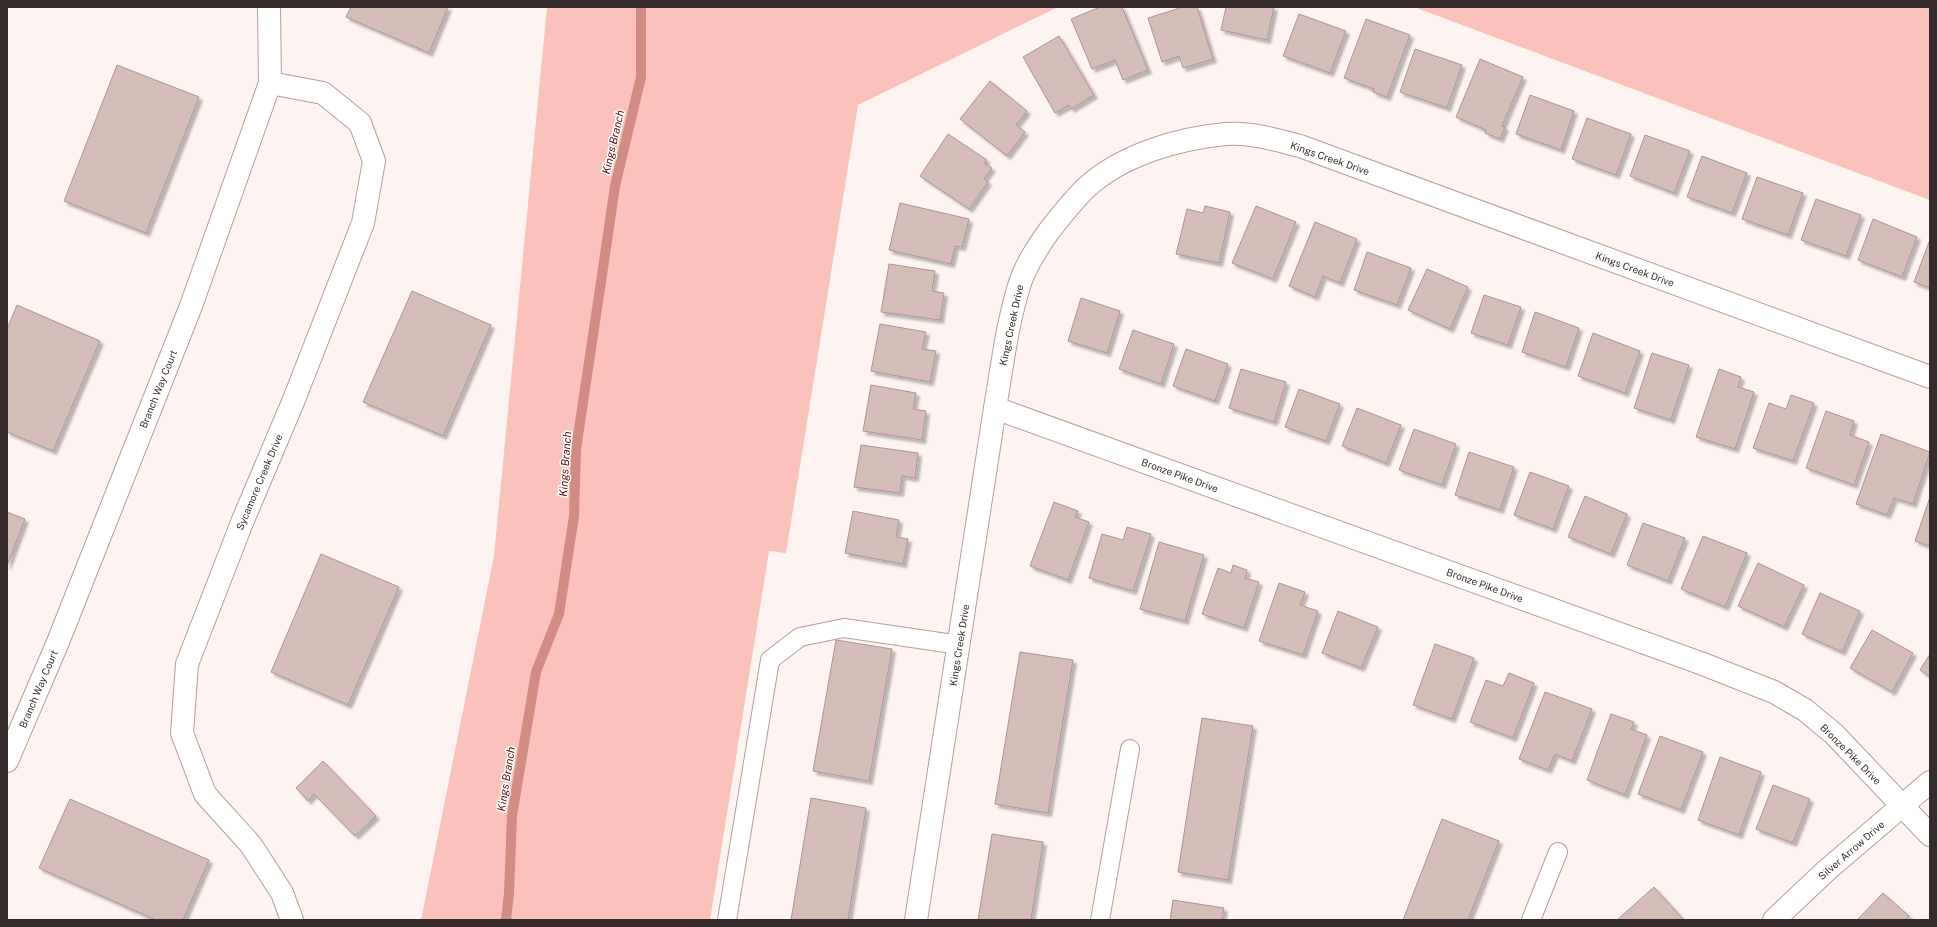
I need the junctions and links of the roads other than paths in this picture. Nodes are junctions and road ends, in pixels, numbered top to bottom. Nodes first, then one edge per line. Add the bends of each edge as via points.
1 (269, 7) edge
2 (270, 83) junction
3 (1930, 377) edge
4 (995, 408) junction
5 (960, 645) junction
6 (1130, 749) dead end
7 (7, 761) edge
8 (1930, 782) edge
9 (1901, 806) junction
10 (1930, 835) edge
11 (1558, 852) dead end
12 (292, 920) edge
13 (727, 920) edge
14 (916, 920) edge
15 (1100, 920) edge
16 (1531, 920) edge
17 (1774, 920) edge

1 - 2 street, Branch Way Court
2 - 7 street, Branch Way Court via 192,306 58,642
2 - 12 street, Sycamore Creek Drive via 323,94 360,123 374,161 363,223 187,664 182,733 205,794 251,845 282,893
3 - 4 street, Kings Creek Drive via 1300,146 1263,137 1227,134 1154,149 1121,163 1087,187 1058,218 1035,250 1019,285 1008,329
4 - 5 street, Kings Creek Drive
4 - 9 street, Bronze Pike Drive via 1774,692 1805,710 1834,734
5 - 13 lane via 844,628 800,637 770,660
5 - 14 street, Kings Creek Drive
6 - 15 lane
8 - 9 street, Silver Arrow Drive
9 - 10 street, Bronze Pike Drive
9 - 17 street, Silver Arrow Drive
11 - 16 lane

